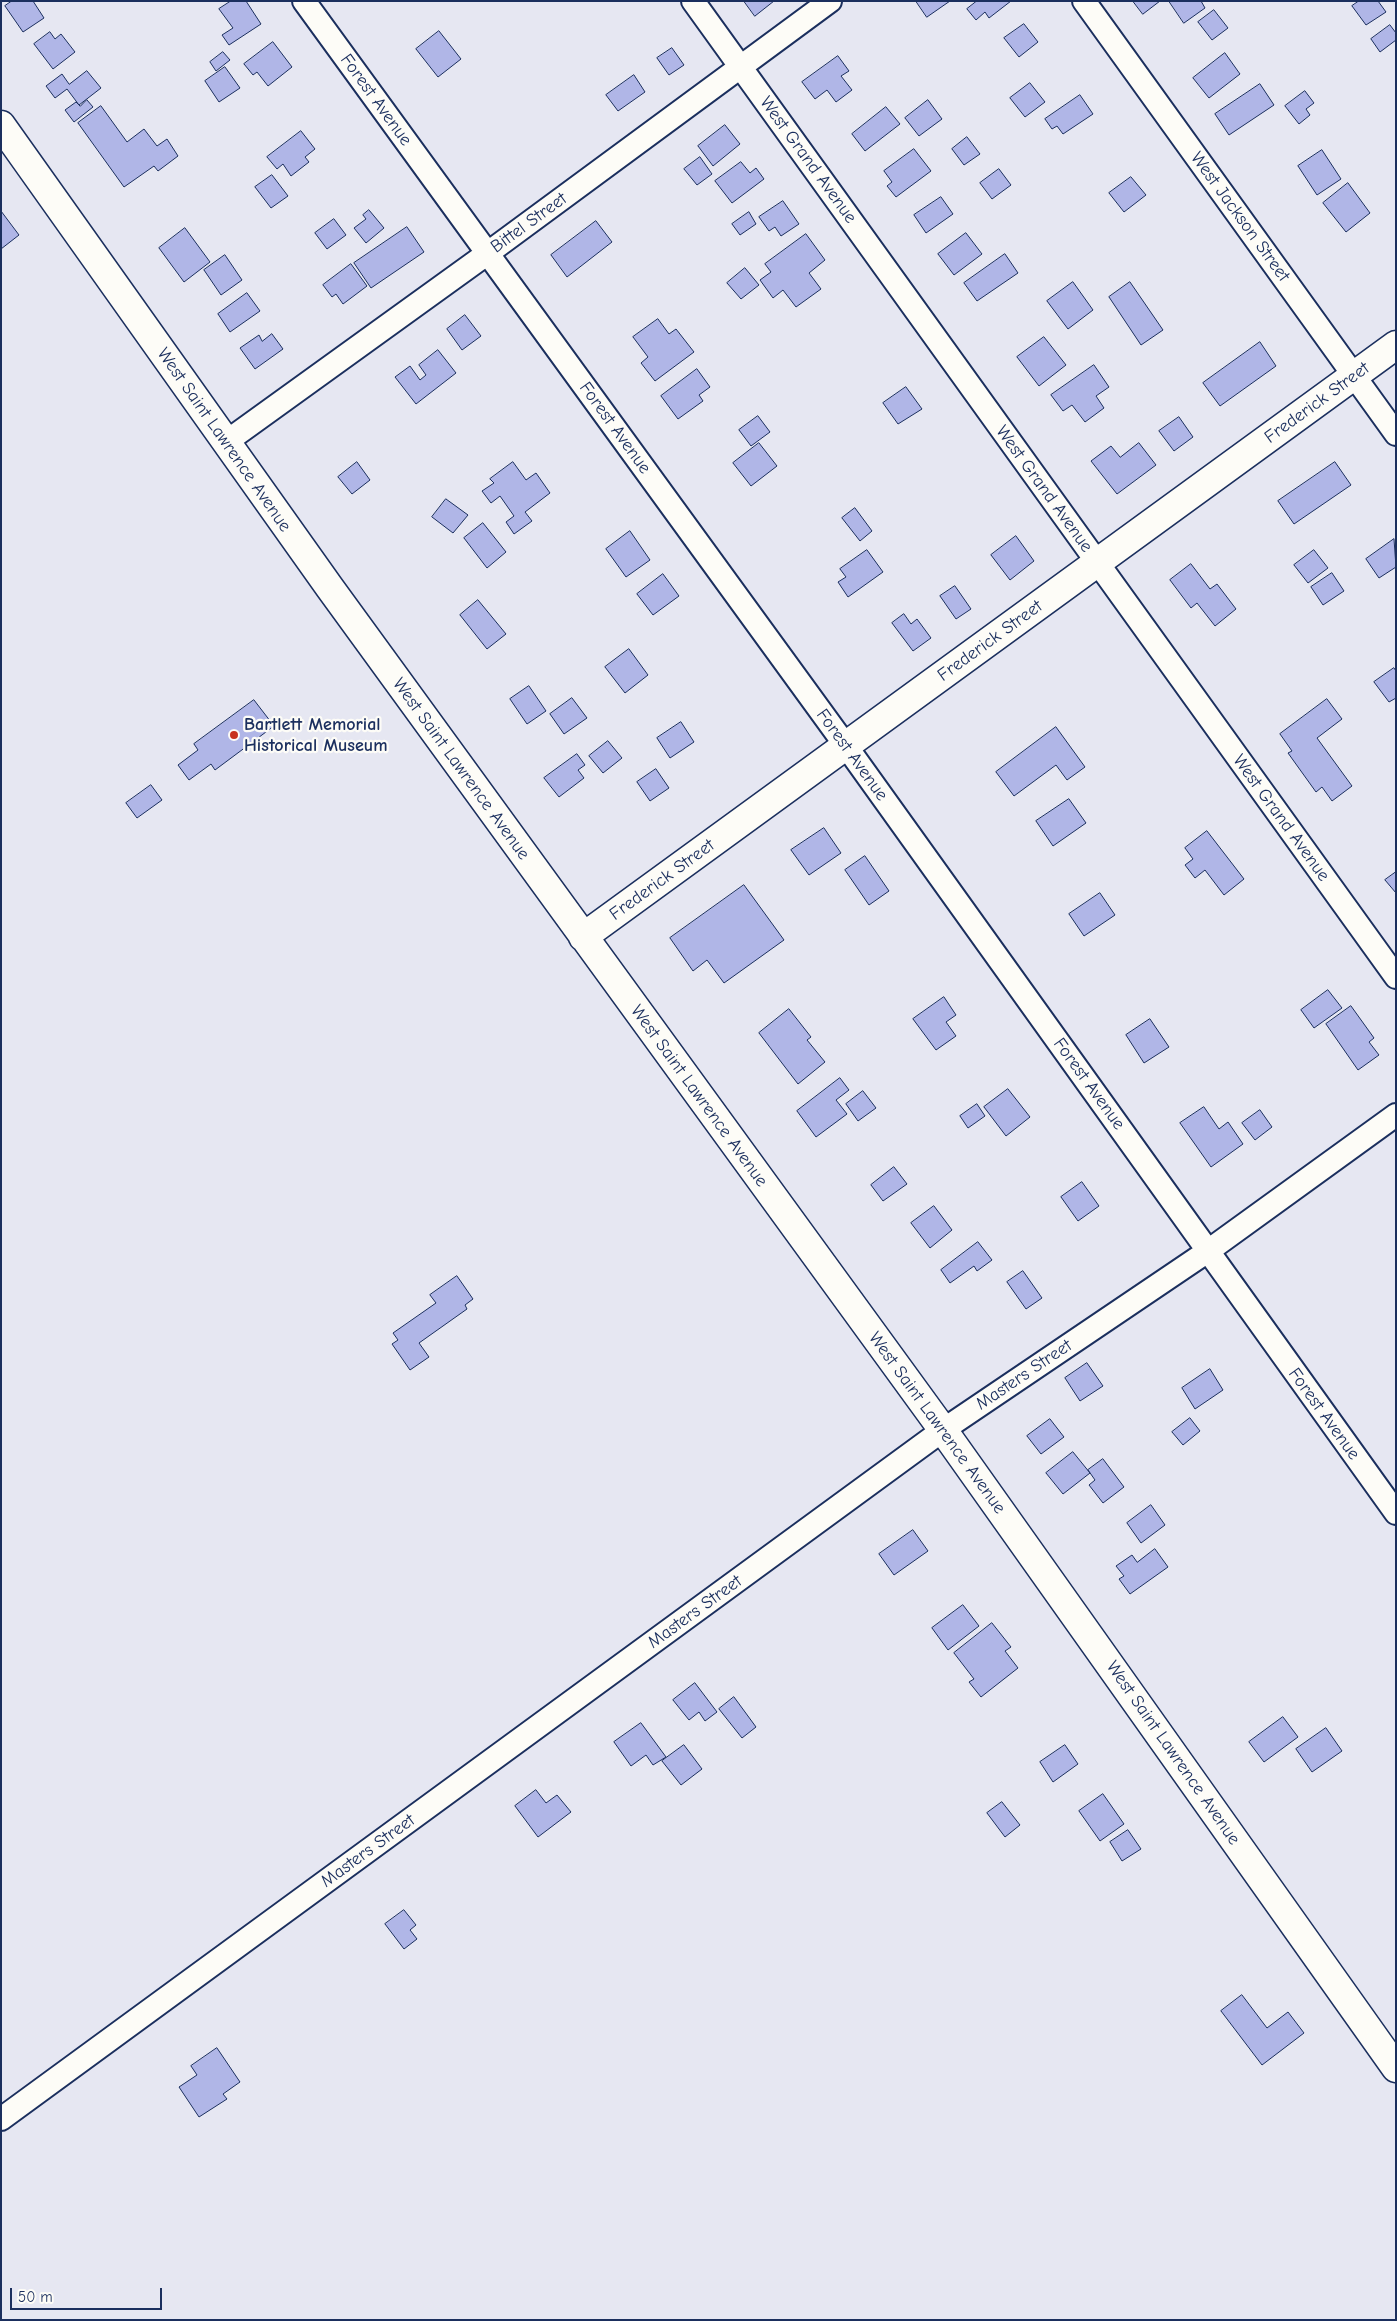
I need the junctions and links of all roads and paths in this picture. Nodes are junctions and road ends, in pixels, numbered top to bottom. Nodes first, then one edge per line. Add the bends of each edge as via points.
1 (304, 1) edge
2 (693, 1) edge
3 (830, 1) edge
4 (1084, 1) edge
5 (741, 67) junction
6 (1, 125) edge
7 (488, 253) junction
8 (1396, 345) edge
9 (1354, 375) junction
10 (1396, 434) edge
11 (226, 442) junction
12 (1098, 563) junction
13 (846, 746) junction
14 (583, 937) junction
15 (1396, 977) edge
16 (1396, 1115) edge
17 (1208, 1251) junction
18 (943, 1430) junction
19 (1396, 1513) edge
20 (1396, 2068) edge
21 (1, 2119) edge

1 - 7 street, Forest Avenue
2 - 5 street, West Grand Avenue
3 - 5 street, Bittel Street
4 - 9 street, West Jackson Street
5 - 7 street, Bittel Street
5 - 12 street, West Grand Avenue
6 - 11 street, West Saint Lawrence Avenue
7 - 11 street, Bittel Street
7 - 13 street, Forest Avenue
8 - 9 street, Frederick Street
9 - 10 street, West Jackson Street
9 - 12 street, Frederick Street
11 - 14 street, West Saint Lawrence Avenue
12 - 13 street, Frederick Street
12 - 15 street, West Grand Avenue
13 - 14 street, Frederick Street
13 - 17 street, Forest Avenue
14 - 18 street, West Saint Lawrence Avenue
16 - 17 street, Masters Street
17 - 18 street, Masters Street
17 - 19 street, Forest Avenue
18 - 20 street, West Saint Lawrence Avenue
18 - 21 street, Masters Street

